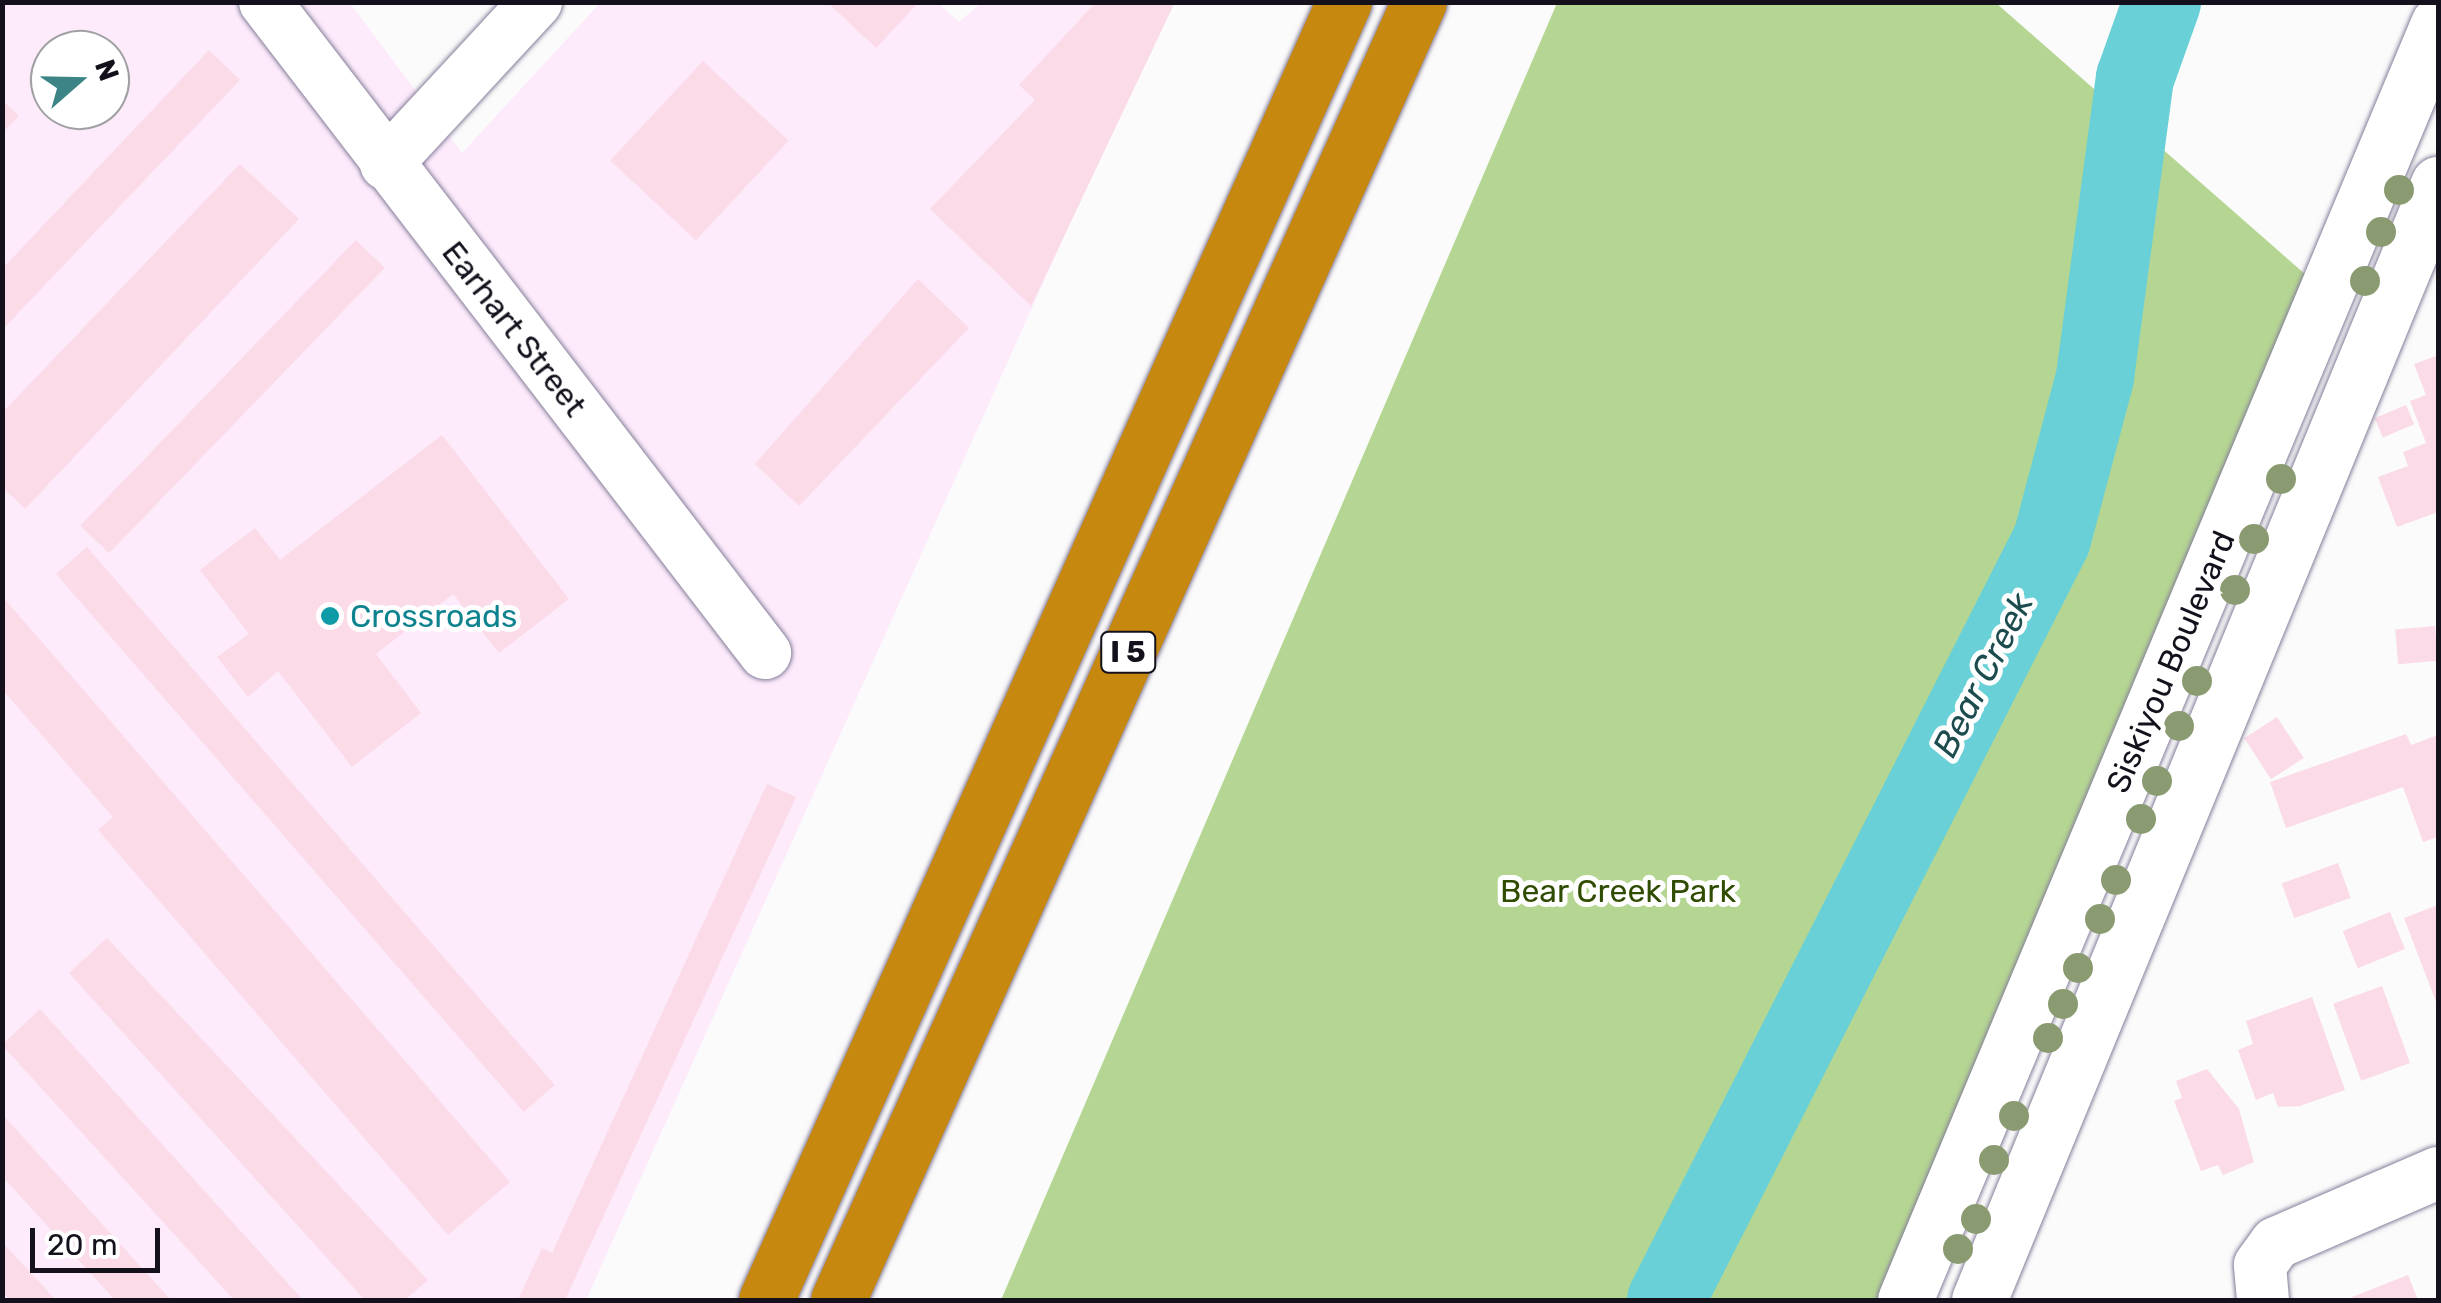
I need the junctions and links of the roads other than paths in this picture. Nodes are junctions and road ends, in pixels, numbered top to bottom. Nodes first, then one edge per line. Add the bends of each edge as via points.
1 (265, 2) edge
2 (536, 2) edge
3 (1344, 2) edge
4 (1419, 2) edge
5 (2438, 24) edge
6 (386, 164) junction
7 (2438, 184) edge
8 (765, 652) dead end
9 (2438, 1173) edge
10 (2262, 1298) edge
11 (766, 1300) edge
12 (838, 1300) edge
13 (1905, 1300) edge
14 (1979, 1300) edge

1 - 6 street, Earhart Street
2 - 6 street
3 - 11 highway, I 5
4 - 12 highway, I 5
5 - 13 street, Siskiyou Boulevard
6 - 8 street, Earhart Street
7 - 14 street, Siskiyou Boulevard
9 - 10 street via 2296,1229 2260,1265

